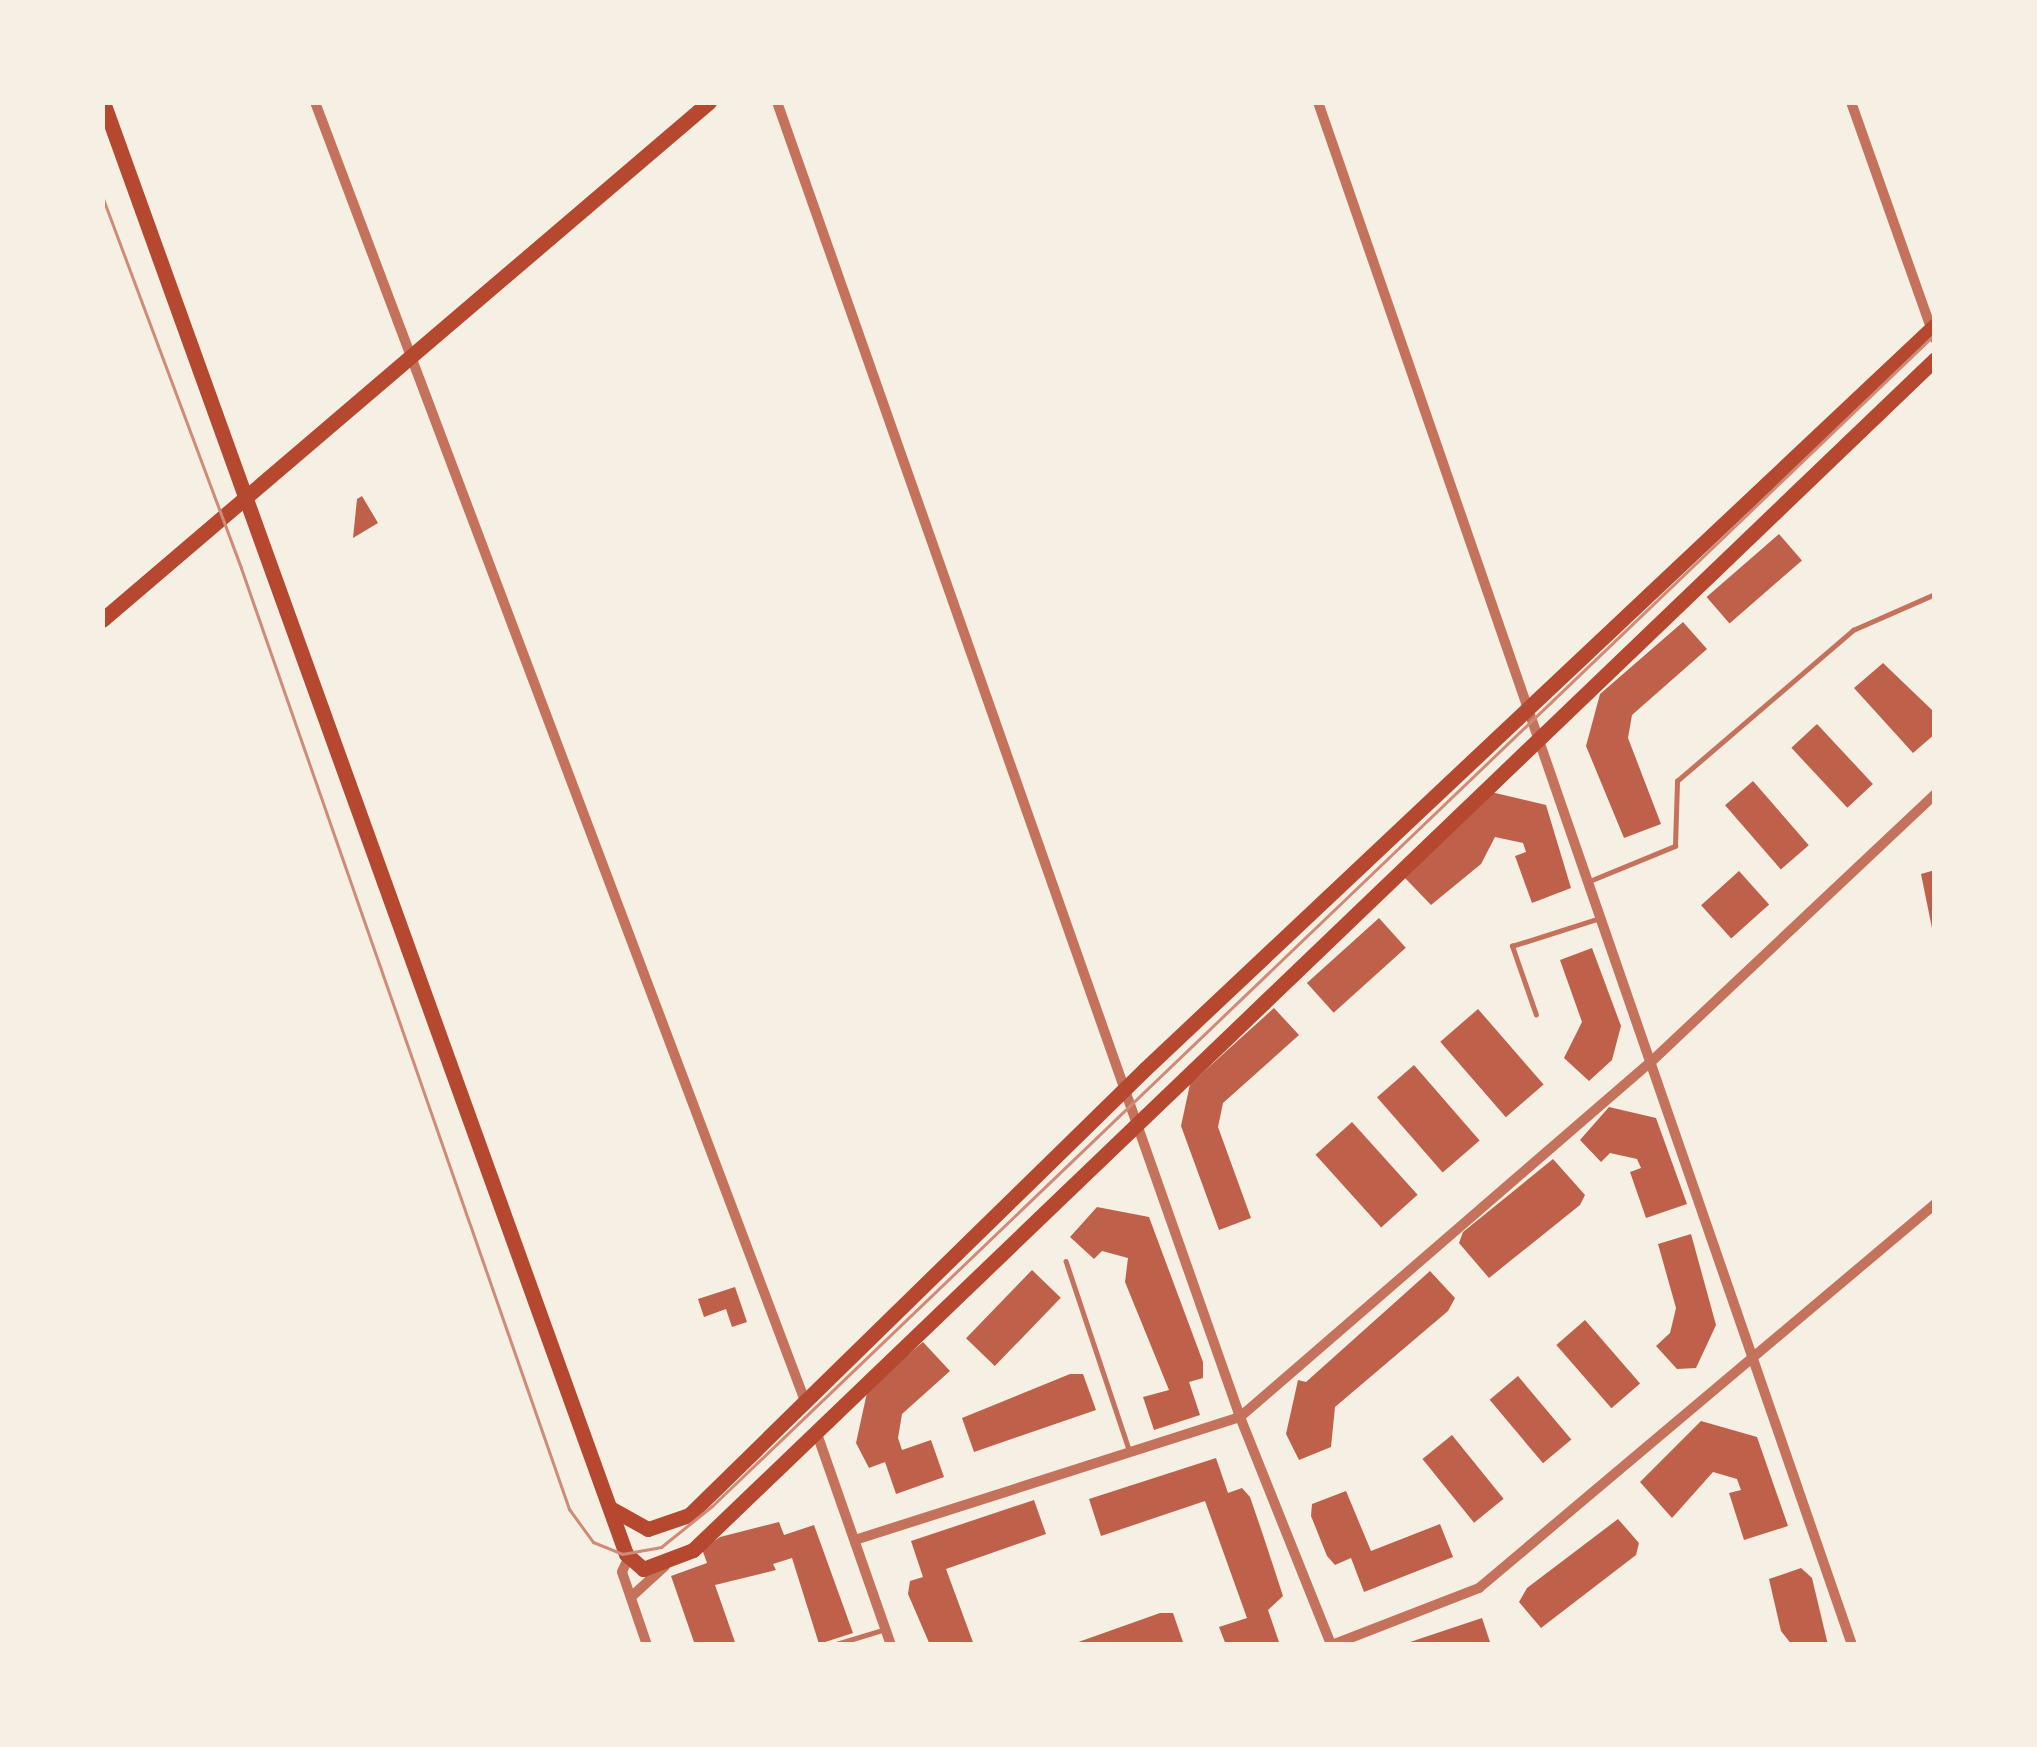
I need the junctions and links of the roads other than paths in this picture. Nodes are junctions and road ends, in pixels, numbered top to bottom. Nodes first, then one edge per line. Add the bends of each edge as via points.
1 (103, 102) edge
2 (315, 102) edge
3 (709, 102) edge
4 (777, 102) edge
5 (1318, 102) edge
6 (1851, 102) edge
7 (1934, 331) edge
8 (411, 357) junction
9 (1935, 359) edge
10 (249, 496) junction
11 (1935, 594) edge
12 (102, 620) edge
13 (1530, 711) junction
14 (1541, 742) junction
15 (1935, 794) edge
16 (1590, 881) junction
17 (1602, 917) junction
18 (1536, 1015) dead end
19 (1654, 1059) junction
20 (1128, 1086) junction
21 (1139, 1121) junction
22 (1935, 1204) edge
23 (1066, 1261) dead end
24 (1756, 1358) junction
25 (805, 1401) junction
26 (1240, 1417) junction
27 (816, 1432) junction
28 (1130, 1452) junction
29 (609, 1506) junction
30 (858, 1539) junction
31 (628, 1559) junction
32 (665, 1566) junction
33 (631, 1597) junction
34 (886, 1629) junction
35 (647, 1645) edge
36 (833, 1645) edge
37 (891, 1645) edge
38 (1331, 1645) edge
39 (1852, 1645) edge

1 - 10 main road
2 - 8 street
3 - 8 main road
4 - 20 street
5 - 13 street
6 - 7 street
7 - 13 main road
8 - 10 main road
8 - 25 street
9 - 14 main road
10 - 12 main road
10 - 29 main road
11 - 16 lane via 1853,630 1677,781 1675,846
13 - 14 street
13 - 20 main road
14 - 16 street
14 - 21 main road
15 - 19 street
16 - 17 street
17 - 18 lane via 1512,946
17 - 19 street
19 - 24 street
19 - 26 street
20 - 21 street
20 - 25 main road
21 - 26 street
21 - 27 main road
22 - 24 street
23 - 28 lane
24 - 38 street via 1479,1588
24 - 39 street
25 - 29 main road via 681,1521 641,1528
26 - 28 street
26 - 38 street
27 - 30 street
27 - 32 main road via 693,1550
28 - 30 street
29 - 31 main road
30 - 34 street
31 - 32 main road via 644,1569
31 - 33 street via 637,1585
32 - 33 street
33 - 35 street
34 - 36 lane
34 - 37 street

